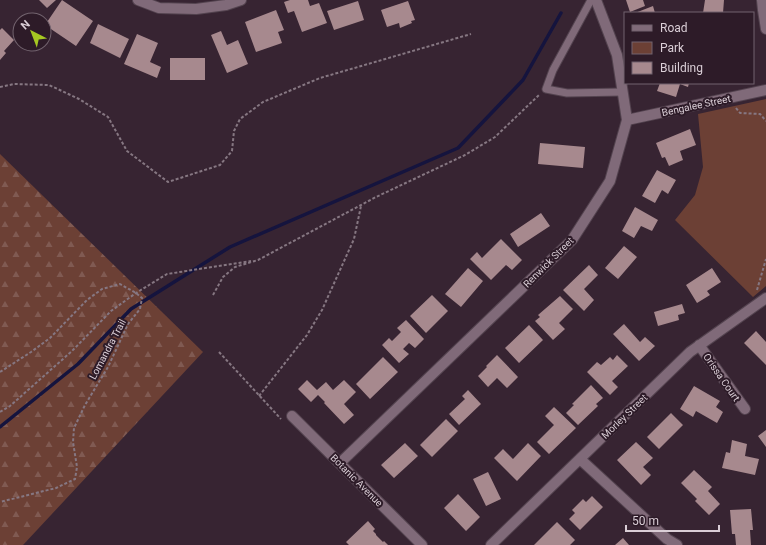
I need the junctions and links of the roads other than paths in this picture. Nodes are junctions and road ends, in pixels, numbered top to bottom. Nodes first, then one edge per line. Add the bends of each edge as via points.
1 (138, 0) edge
2 (241, 0) edge
3 (591, 0) edge
4 (596, 0) edge
5 (762, 0) edge
6 (766, 29) edge
7 (766, 90) edge
8 (623, 92) junction
9 (627, 120) junction
10 (766, 298) edge
11 (699, 345) junction
12 (745, 410) dead end
13 (292, 416) road end
14 (580, 459) junction
15 (340, 463) junction
16 (422, 545) edge
17 (491, 545) edge
18 (677, 545) edge

1 - 2 street via 159,8 196,9
3 - 8 lane via 553,70 546,89 567,93
4 - 8 street, Renwick Street via 617,55
5 - 6 street
7 - 9 street, Bengalee Street
8 - 9 street, Renwick Street
9 - 15 street, Renwick Street via 610,181 572,240
10 - 11 street, Morley Street
11 - 12 street, Orissa Court
11 - 14 street, Morley Street
13 - 15 street, Botanic Avenue
14 - 17 street, Morley Street
14 - 18 street via 667,539
15 - 16 street, Botanic Avenue

